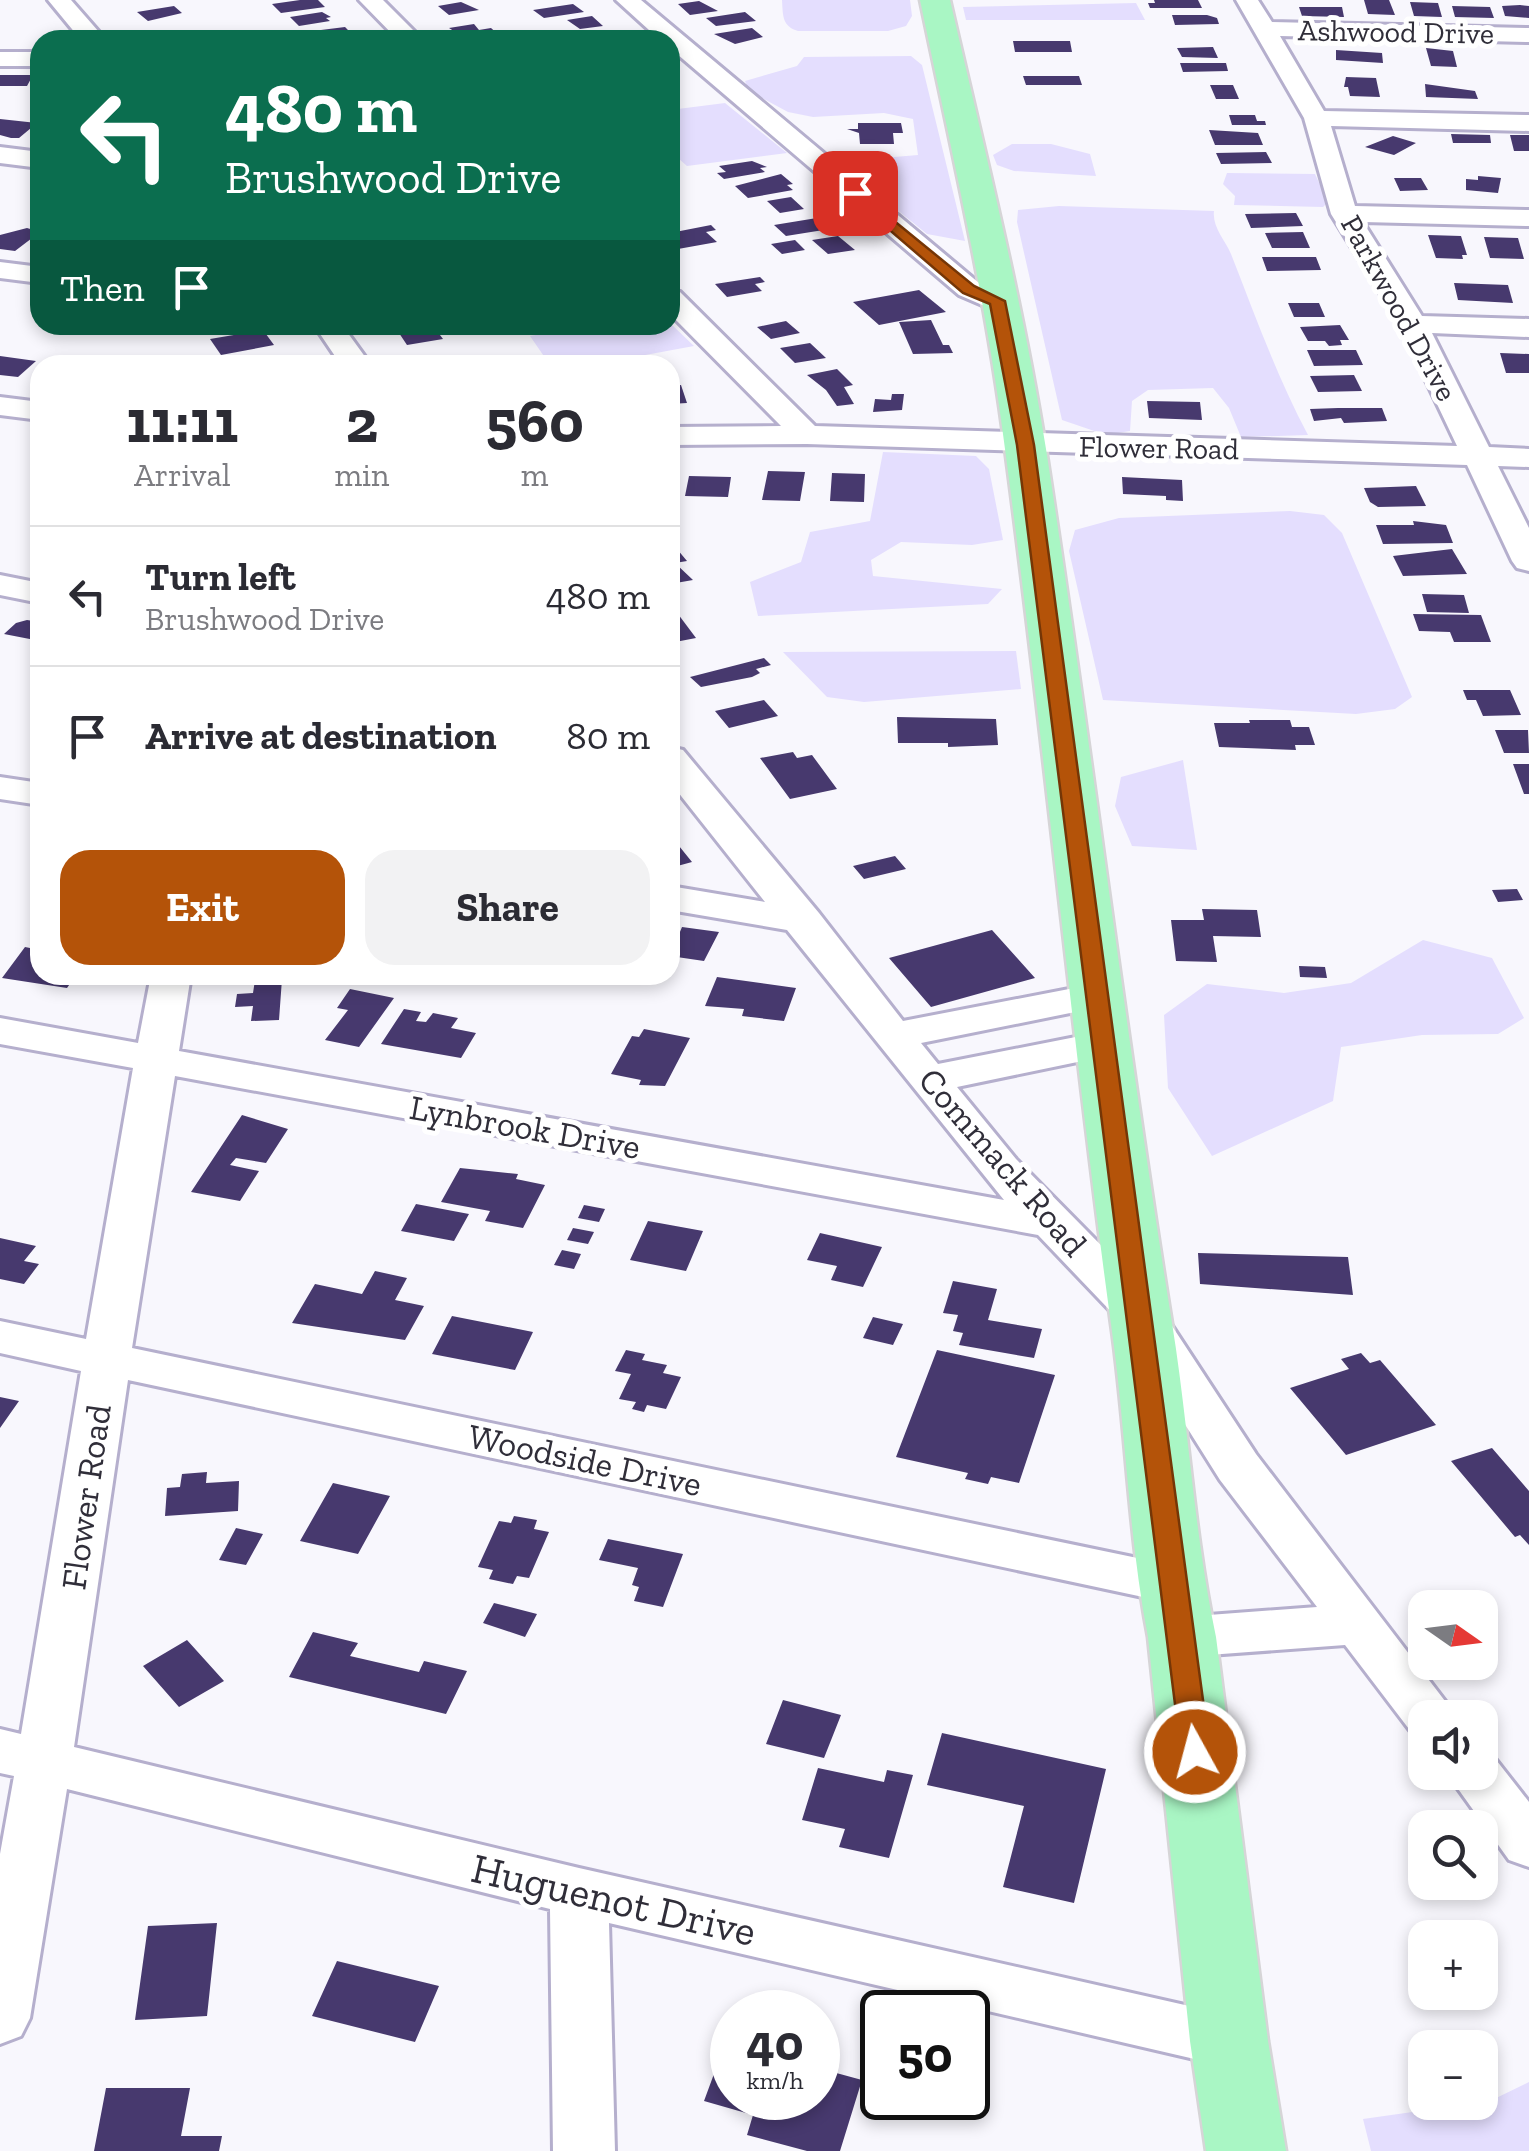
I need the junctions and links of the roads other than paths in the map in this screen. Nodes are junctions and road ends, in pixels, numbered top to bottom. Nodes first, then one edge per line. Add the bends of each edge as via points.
1 (59, 0) edge
2 (370, 0) edge
3 (627, 0) edge
4 (935, 0) edge
5 (1247, 0) edge
6 (1262, 29) junction
7 (85, 30) edge
8 (401, 30) edge
9 (662, 30) edge
10 (1529, 35) edge
11 (680, 45) edge
12 (0, 60) edge
13 (30, 60) edge
14 (1316, 118) junction
15 (1529, 123) edge
16 (0, 155) edge
17 (30, 159) edge
18 (1344, 214) junction
19 (1529, 218) edge
20 (0, 270) edge
21 (30, 274) edge
22 (997, 301) junction
23 (680, 308) edge
24 (1413, 324) junction
25 (1529, 328) edge
26 (0, 406) edge
27 (30, 410) edge
28 (807, 435) junction
29 (680, 436) edge
30 (1026, 445) junction
31 (1477, 455) junction
32 (1529, 458) edge
33 (1529, 561) edge
34 (0, 585) edge
35 (30, 591) edge
36 (680, 770) edge
37 (0, 788) edge
38 (30, 792) edge
39 (680, 900) edge
40 (804, 921) junction
41 (169, 985) edge
42 (1095, 996) junction
43 (984, 1017) junction
44 (0, 1032) edge
45 (895, 1036) junction
46 (1102, 1045) junction
47 (155, 1060) junction
48 (1016, 1062) junction
49 (929, 1078) junction
50 (1050, 1223) junction
51 (1138, 1310) junction
52 (0, 1337) edge
53 (106, 1359) junction
54 (1176, 1610) junction
55 (1358, 1624) junction
56 (1416, 1700) edge
57 (23, 1756) edge
58 (1487, 1790) edge
59 (1529, 1844) edge
60 (579, 1892) junction
61 (0, 2018) edge
62 (1230, 2041) junction
63 (584, 2151) edge
64 (1246, 2151) edge

1 - 7 street
2 - 8 street
3 - 9 street
4 - 22 main road
5 - 6 street, Parkwood Drive
6 - 10 street, Ashwood Drive
6 - 14 street, Parkwood Drive
11 - 22 street via 968,290
12 - 13 street
14 - 15 street
14 - 18 street, Parkwood Drive
16 - 17 street
18 - 19 street
18 - 24 street, Parkwood Drive
20 - 21 street
22 - 30 main road
23 - 28 street
24 - 25 street
24 - 31 street, Parkwood Drive
26 - 27 street
28 - 29 street, Flower Road
28 - 30 street, Flower Road
30 - 31 street, Flower Road
30 - 42 main road
31 - 32 street, Flower Road
31 - 33 street, Parkwood Drive
34 - 35 street
36 - 40 street, Commack Road
37 - 38 street
39 - 40 street
40 - 45 street, Commack Road
41 - 47 street, Flower Road
42 - 43 street
42 - 46 main road
43 - 45 street
43 - 48 street
44 - 47 street, Lynbrook Drive
45 - 49 street, Commack Road
46 - 48 street
46 - 51 main road
47 - 50 street, Lynbrook Drive
47 - 53 street, Flower Road
48 - 49 street
49 - 50 street, Commack Road
50 - 51 street, Commack Road
51 - 54 main road
51 - 55 street, Commack Road via 1238,1468
52 - 53 street, Woodside Drive
53 - 54 street, Woodside Drive
53 - 57 street, Flower Road
54 - 55 street, Woodside Drive
54 - 62 main road
55 - 56 street, Commack Road
57 - 60 street, Huguenot Drive
57 - 61 street, Flower Road
58 - 59 street
60 - 62 street, Huguenot Drive
60 - 63 street
62 - 64 main road

